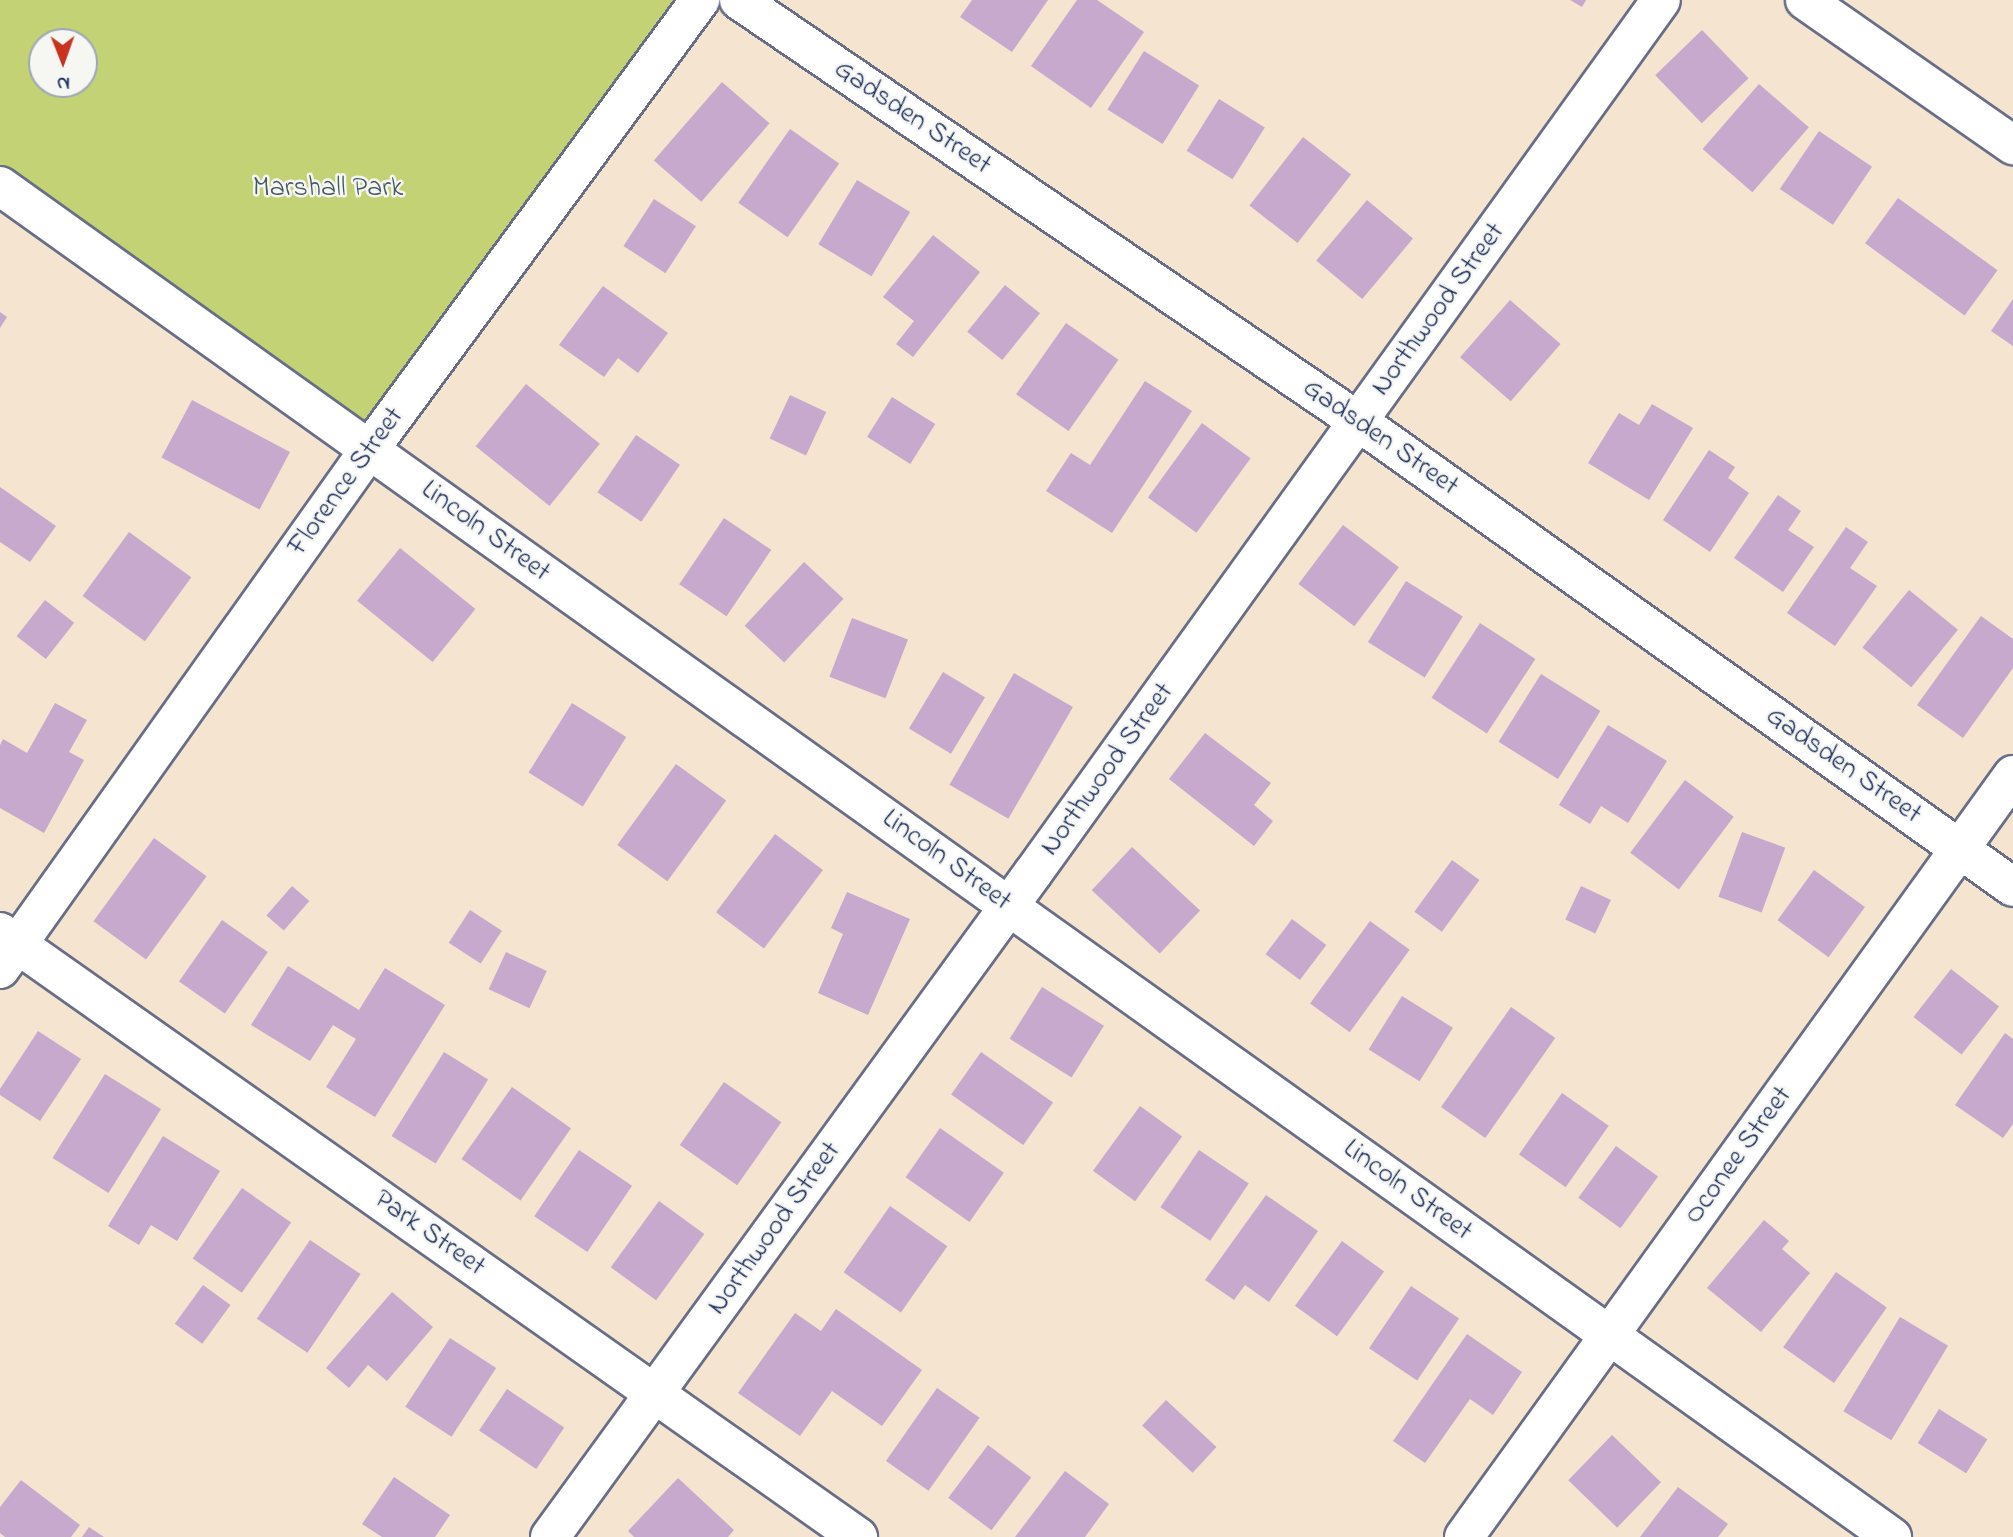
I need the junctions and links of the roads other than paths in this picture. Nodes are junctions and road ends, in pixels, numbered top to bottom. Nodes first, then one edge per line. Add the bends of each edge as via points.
1 (700, 0) edge
2 (739, 0) edge
3 (1661, 0) edge
4 (1805, 0) edge
5 (2013, 145) edge
6 (0, 186) edge
7 (1359, 422) junction
8 (369, 450) junction
9 (2013, 775) edge
10 (1960, 849) junction
11 (2013, 887) edge
12 (1009, 906) junction
13 (6, 949) edge
14 (1610, 1335) junction
15 (656, 1393) junction
16 (550, 1537) edge
17 (858, 1537) edge
18 (1464, 1537) edge
19 (1892, 1537) edge

1 - 8 street, Florence Street
2 - 7 street, Gadsden Street
3 - 7 street, Northwood Street
4 - 5 street
6 - 8 street, Lincoln Street
7 - 10 street, Gadsden Street
7 - 12 street, Northwood Street
8 - 12 street, Lincoln Street
8 - 13 street, Florence Street
9 - 10 street, Oconee Street
10 - 11 street, Gadsden Street
10 - 14 street, Oconee Street
12 - 14 street, Lincoln Street
12 - 15 street, Northwood Street
13 - 15 street, Park Street
14 - 18 street, Oconee Street
14 - 19 street, Lincoln Street
15 - 16 street, Northwood Street
15 - 17 street, Park Street

